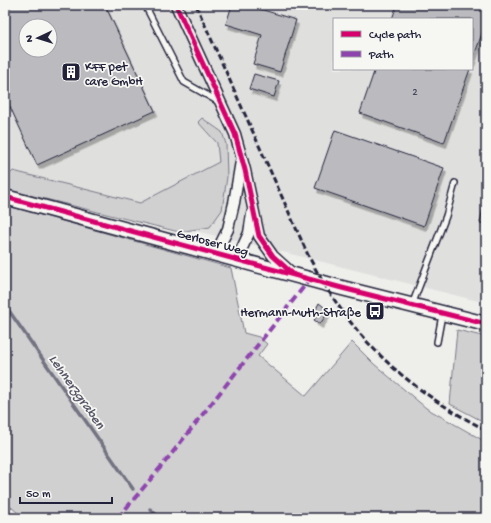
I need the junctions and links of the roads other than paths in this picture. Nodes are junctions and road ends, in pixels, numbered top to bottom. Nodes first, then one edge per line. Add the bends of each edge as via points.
1 (145, 5) edge
2 (176, 5) edge
3 (222, 104) junction
4 (241, 157) junction
5 (455, 183) dead end
6 (5, 197) edge
7 (253, 207) junction
8 (216, 253) junction
9 (237, 259) junction
10 (295, 275) junction
11 (411, 306) junction
12 (442, 314) junction
13 (486, 324) edge
14 (437, 342) dead end

1 - 3 lane via 184,82
2 - 3 street
3 - 4 street via 235,134
4 - 7 street
4 - 8 street via 228,230
5 - 11 lane via 446,216
6 - 8 street, Gerloser Weg
7 - 9 street via 249,233
7 - 10 street via 259,236 273,256
8 - 9 street, Gerloser Weg
9 - 10 street, Gerloser Weg
10 - 11 street, Gerloser Weg
11 - 12 street, Gerloser Weg
12 - 13 street, Gerloser Weg
12 - 14 lane

